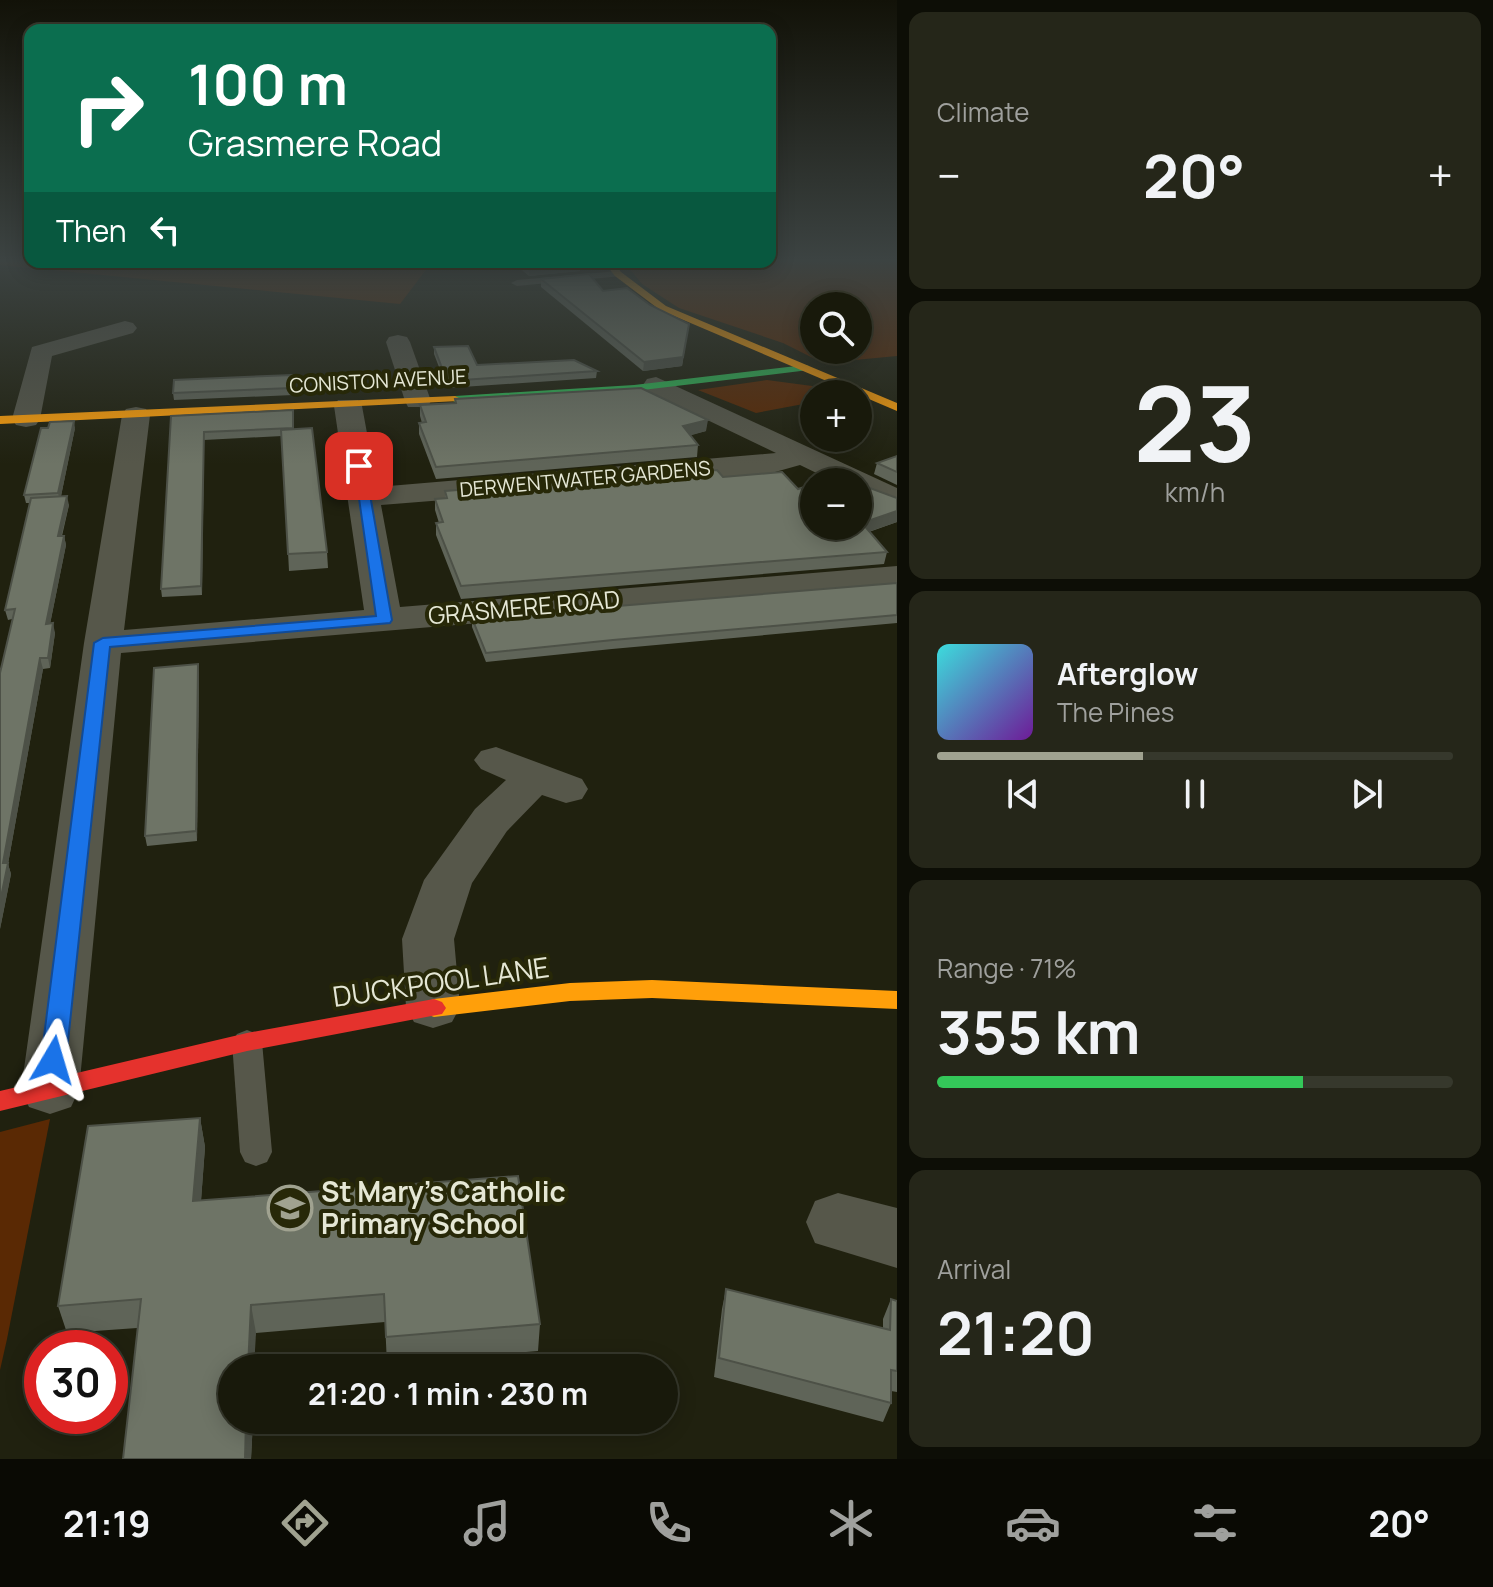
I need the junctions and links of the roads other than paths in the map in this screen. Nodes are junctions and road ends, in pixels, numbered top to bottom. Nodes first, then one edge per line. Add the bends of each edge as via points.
1 (125, 328) dead end
2 (711, 328) edge
3 (398, 342) dead end
4 (805, 368) junction
5 (656, 385) junction
6 (418, 401) junction
7 (348, 406) junction
8 (897, 407) edge
9 (136, 415) junction
10 (26, 419) junction
11 (0, 420) edge
12 (803, 455) junction
13 (365, 497) junction
14 (897, 500) edge
15 (897, 577) edge
16 (384, 620) junction
17 (103, 643) junction
18 (533, 775) dead end
19 (897, 1000) edge
20 (433, 1007) junction
21 (247, 1042) junction
22 (50, 1090) junction
23 (0, 1101) edge
24 (256, 1152) dead end

1 - 10 street via 41,352
2 - 4 street
3 - 6 street
4 - 5 street, CONISTON AVENUE
4 - 8 street
5 - 6 street, CONISTON AVENUE
5 - 12 street
6 - 7 street, CONISTON AVENUE
7 - 9 street, CONISTON AVENUE
7 - 13 street
9 - 10 street, CONISTON AVENUE
9 - 17 street
10 - 11 street, CONISTON AVENUE
12 - 13 street, DERWENTWATER GARDENS via 768,465
12 - 14 street
13 - 16 street
15 - 16 street, GRASMERE ROAD
16 - 17 street, GRASMERE ROAD
17 - 22 street
18 - 20 street via 491,820 448,880 428,939
19 - 20 street, DUCKPOOL LANE via 690,988 574,992
20 - 21 street, DUCKPOOL LANE
21 - 22 street, DUCKPOOL LANE
21 - 24 lane
22 - 23 street, DUCKPOOL LANE

